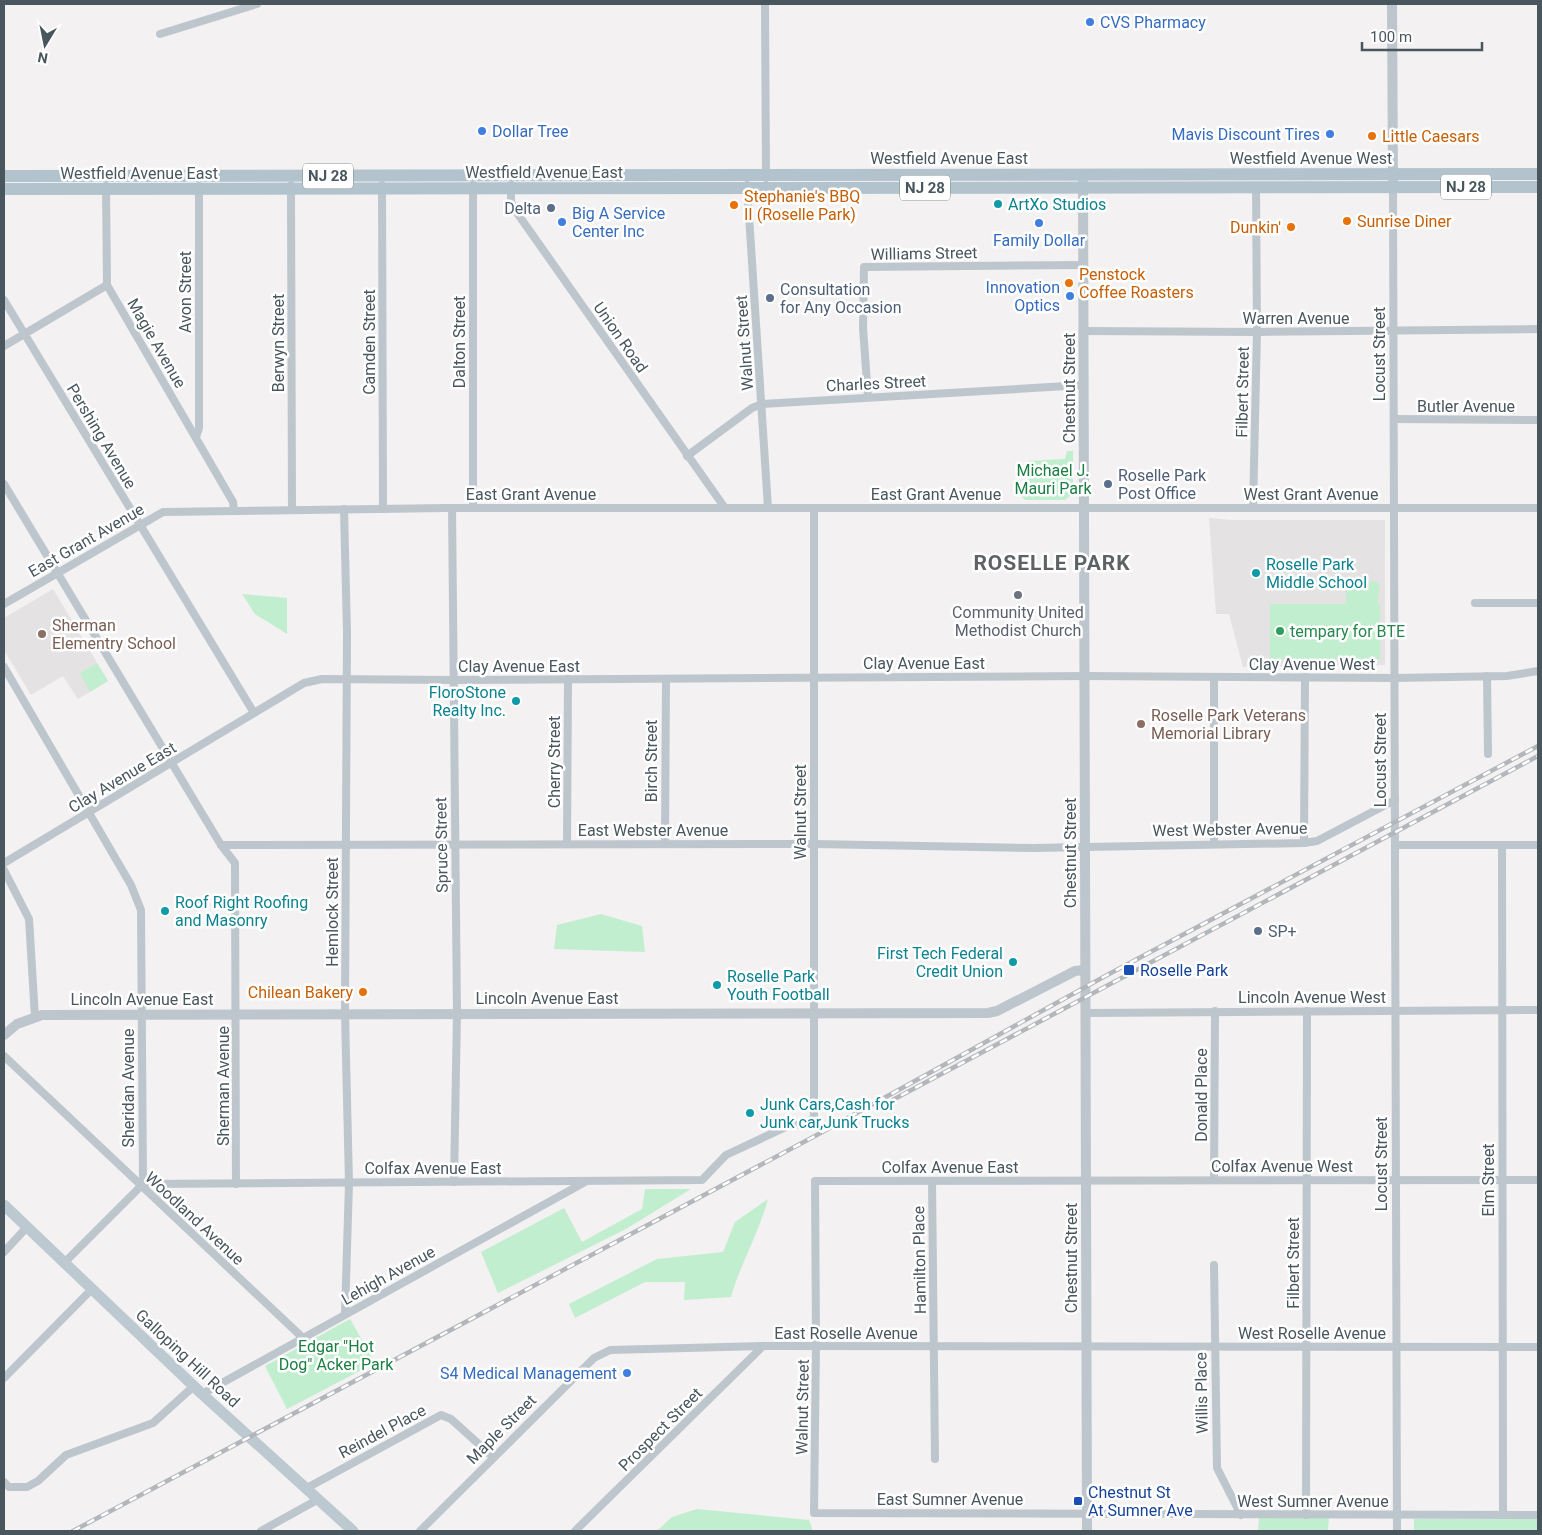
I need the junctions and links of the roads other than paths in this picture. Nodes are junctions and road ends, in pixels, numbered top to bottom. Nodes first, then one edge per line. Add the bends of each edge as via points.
1 (257, 4) edge
2 (765, 4) edge
3 (1392, 4) edge
4 (160, 34) dead end
5 (1083, 174) junction
6 (1538, 174) edge
7 (473, 175) junction
8 (511, 175) junction
9 (4, 176) edge
10 (106, 176) junction
11 (1393, 180) junction
12 (766, 181) junction
13 (199, 182) junction
14 (291, 182) junction
15 (382, 182) junction
16 (747, 182) junction
17 (24, 183) junction
18 (1538, 186) edge
19 (1084, 187) junction
20 (1256, 187) junction
21 (473, 188) junction
22 (4, 189) edge
23 (107, 189) junction
24 (511, 189) junction
25 (1084, 265) junction
26 (107, 285) junction
27 (4, 300) edge
28 (1538, 329) edge
29 (1084, 331) junction
30 (1394, 331) junction
31 (1257, 332) junction
32 (24, 334) junction
33 (4, 346) edge
34 (1084, 385) junction
35 (868, 397) junction
36 (762, 404) junction
37 (1394, 419) junction
38 (1538, 420) edge
39 (196, 437) junction
40 (687, 456) junction
41 (4, 484) edge
42 (452, 508) junction
43 (473, 508) junction
44 (725, 508) junction
45 (768, 508) junction
46 (814, 508) junction
47 (1084, 508) junction
48 (1253, 508) junction
49 (1394, 508) junction
50 (1538, 508) edge
51 (344, 509) junction
52 (383, 509) junction
53 (292, 510) junction
54 (234, 511) junction
55 (140, 525) junction
56 (58, 573) junction
57 (1475, 603) dead end
58 (1538, 603) edge
59 (4, 604) edge
60 (4, 667) edge
61 (1538, 671) edge
62 (1085, 676) junction
63 (1487, 676) junction
64 (1305, 677) junction
65 (814, 678) junction
66 (1214, 678) junction
67 (1395, 678) junction
68 (347, 679) junction
69 (568, 679) junction
70 (666, 679) junction
71 (454, 680) junction
72 (254, 713) junction
73 (1488, 754) dead end
74 (172, 763) junction
75 (1395, 800) junction
76 (89, 812) junction
77 (1304, 843) junction
78 (346, 844) junction
79 (455, 844) junction
80 (567, 844) junction
81 (665, 844) junction
82 (814, 844) junction
83 (1214, 844) junction
84 (221, 845) junction
85 (1396, 845) junction
86 (1502, 845) junction
87 (1538, 845) edge
88 (1085, 846) junction
89 (4, 863) edge
90 (4, 870) edge
91 (1086, 970) junction
92 (1502, 1010) junction
93 (1538, 1010) edge
94 (1215, 1011) junction
95 (1307, 1011) junction
96 (1396, 1011) junction
97 (814, 1012) junction
98 (457, 1013) junction
99 (1086, 1013) junction
100 (142, 1014) junction
101 (237, 1014) junction
102 (345, 1014) junction
103 (35, 1017) junction
104 (4, 1035) edge
105 (4, 1056) edge
106 (814, 1117) joint
107 (1086, 1180) junction
108 (1214, 1180) junction
109 (1307, 1180) junction
110 (1396, 1180) junction
111 (1502, 1180) junction
112 (1538, 1180) edge
113 (587, 1181) junction
114 (932, 1181) junction
115 (454, 1182) junction
116 (815, 1182) joint
117 (349, 1183) junction
118 (236, 1184) junction
119 (142, 1185) junction
120 (4, 1205) edge
121 (27, 1228) junction
122 (4, 1252) edge
123 (64, 1263) junction
124 (1214, 1265) dead end
125 (92, 1289) junction
126 (345, 1314) junction
127 (303, 1338) junction
128 (764, 1346) junction
129 (1086, 1346) junction
130 (1213, 1346) junction
131 (935, 1347) junction
132 (1306, 1347) junction
133 (1502, 1347) junction
134 (1538, 1347) edge
135 (816, 1348) junction
136 (1396, 1348) junction
137 (605, 1350) joint
138 (4, 1378) edge
139 (198, 1390) junction
140 (493, 1457) junction
141 (935, 1459) dead end
142 (4, 1482) edge
143 (305, 1489) junction
144 (317, 1500) junction
145 (1087, 1512) junction
146 (814, 1513) joint
147 (1538, 1514) edge
148 (1241, 1515) junction
149 (1306, 1515) junction
150 (1397, 1515) junction
151 (1503, 1515) junction
152 (261, 1531) edge
153 (353, 1531) edge
154 (420, 1531) edge
155 (575, 1531) edge
156 (1087, 1531) edge
157 (1397, 1531) edge

1 - 4 street
2 - 12 street
3 - 11 street, Locust Street
5 - 11 main road, Westfield Avenue West / NJ 28
5 - 12 main road, Westfield Avenue East / NJ 28
5 - 19 street, Chestnut Street
6 - 11 main road, Westfield Avenue West / NJ 28
7 - 8 main road, Westfield Avenue East / NJ 28
7 - 15 main road, Westfield Avenue East / NJ 28
7 - 21 street, Dalton Street
8 - 16 main road, Westfield Avenue East / NJ 28
8 - 24 street, Union Road
9 - 17 main road, Westfield Avenue East / NJ 28
10 - 13 main road, Westfield Avenue East / NJ 28
10 - 17 main road, Westfield Avenue East / NJ 28
10 - 23 street
11 - 18 main road, Westfield Avenue West / NJ 28
11 - 20 main road, Westfield Avenue West / NJ 28
11 - 30 street, Locust Street
12 - 16 main road, Westfield Avenue East / NJ 28
12 - 19 main road, Westfield Avenue East / NJ 28
13 - 14 main road, Westfield Avenue East / NJ 28
13 - 23 main road, Westfield Avenue East / NJ 28
13 - 39 street, Avon Street via 199,428
14 - 15 main road, Westfield Avenue East / NJ 28
14 - 53 street, Berwyn Street
15 - 21 main road, Westfield Avenue East / NJ 28
15 - 52 street, Camden Street
16 - 24 main road, Westfield Avenue East / NJ 28
16 - 36 street, Walnut Street
17 - 22 main road, Westfield Avenue East / NJ 28
17 - 23 main road, Westfield Avenue East / NJ 28
19 - 20 main road, Westfield Avenue West / NJ 28
19 - 25 street, Chestnut Street
20 - 31 street, Filbert Street
21 - 24 main road, Westfield Avenue East / NJ 28
21 - 43 street, Dalton Street
23 - 26 street
24 - 40 street, Union Road via 515,210
25 - 29 street, Chestnut Street
25 - 35 street, Williams Street via 864,267 863,328
26 - 32 street
26 - 39 street, Magie Avenue
27 - 32 street, Pershing Avenue
28 - 30 street, Warren Avenue
29 - 31 street, Warren Avenue
29 - 34 street, Chestnut Street
30 - 31 street, Warren Avenue
30 - 37 street, Locust Street
31 - 48 street, Filbert Street
32 - 33 street
32 - 55 street, Pershing Avenue
34 - 35 street, Charles Street
34 - 47 street, Chestnut Street
35 - 36 street, Charles Street
36 - 40 street, Charles Street
36 - 45 street, Walnut Street
37 - 38 street, Butler Avenue
37 - 49 street, Locust Street
39 - 54 street, Magie Avenue via 233,502
40 - 44 street, Union Road
41 - 56 street, Sherman Avenue
42 - 43 street, East Grant Avenue
42 - 52 street, East Grant Avenue
42 - 71 street, Spruce Street
43 - 44 street, East Grant Avenue
44 - 45 street, East Grant Avenue
45 - 46 street, East Grant Avenue
46 - 47 street, East Grant Avenue
46 - 65 street, Walnut Street
47 - 48 street, West Grant Avenue
47 - 62 street, Chestnut Street
48 - 49 street, West Grant Avenue
49 - 50 street, West Grant Avenue
49 - 67 street, Locust Street
51 - 52 street, East Grant Avenue
51 - 53 street, East Grant Avenue
51 - 68 street, Hemlock Street
53 - 54 street, East Grant Avenue
54 - 55 street, East Grant Avenue via 162,512
55 - 56 street, East Grant Avenue
55 - 72 street, Pershing Avenue
56 - 59 street, East Grant Avenue
56 - 74 street, Sherman Avenue
57 - 58 street
60 - 76 street, Sheridan Avenue
61 - 63 street, Clay Avenue West
62 - 65 street, Clay Avenue East
62 - 66 street, Clay Avenue West
62 - 88 street, Chestnut Street
63 - 67 street, Clay Avenue West
63 - 73 street
64 - 66 street, Clay Avenue West
64 - 67 street, Clay Avenue West
64 - 77 street
65 - 70 street, Clay Avenue East
65 - 82 street, Walnut Street
66 - 83 street
67 - 75 street, Locust Street
68 - 71 street, Clay Avenue East
68 - 72 street, Clay Avenue East via 311,680
68 - 78 street, Hemlock Street
69 - 70 street, Clay Avenue East
69 - 71 street, Clay Avenue East
69 - 80 street, Cherry Street
70 - 81 street, Birch Street
71 - 79 street, Spruce Street
72 - 74 street, Clay Avenue East
74 - 76 street, Clay Avenue East
74 - 84 street, Sherman Avenue
75 - 77 street, West Webster Avenue via 1317,840
75 - 85 street, Locust Street
76 - 89 street, Clay Avenue East
76 - 100 street, Sheridan Avenue via 131,884 141,910
77 - 83 street, West Webster Avenue
78 - 79 street, East Webster Avenue
78 - 84 street, East Webster Avenue
78 - 102 street, Hemlock Street
79 - 80 street, East Webster Avenue
79 - 98 street, Spruce Street
80 - 81 street, East Webster Avenue
81 - 82 street, East Webster Avenue
82 - 88 street, East Webster Avenue
82 - 97 street, Walnut Street
83 - 88 street, West Webster Avenue
84 - 101 street, Sherman Avenue via 235,863
85 - 86 street
85 - 96 street, Locust Street
86 - 87 street
86 - 92 street, Elm Street
88 - 91 street, Chestnut Street
90 - 103 street via 29,919
91 - 97 street, Lincoln Avenue East via 1075,971 988,1013
91 - 99 street, Chestnut Street
92 - 93 street, Lincoln Avenue West
92 - 96 street, Lincoln Avenue West
92 - 111 street, Elm Street
94 - 95 street, Lincoln Avenue West
94 - 99 street, Lincoln Avenue West
94 - 108 street, Donald Place
95 - 96 street, Lincoln Avenue West
95 - 109 street, Filbert Street
96 - 110 street, Locust Street
97 - 98 street, Lincoln Avenue East
97 - 106 street, Walnut Street
98 - 102 street, Lincoln Avenue East
98 - 115 street, Spruce Street
99 - 107 street, Chestnut Street
100 - 101 street, Lincoln Avenue East
100 - 103 street, Lincoln Avenue East
100 - 119 street, Sheridan Avenue
101 - 102 street, Lincoln Avenue East
101 - 118 street, Sherman Avenue
102 - 117 street, Hemlock Street
103 - 104 street, Lincoln Avenue East
105 - 119 street, Woodland Avenue
106 - 113 street, Colfax Avenue East via 808,1123 788,1126 726,1155 702,1180
107 - 108 street, Colfax Avenue West
107 - 114 street, Colfax Avenue East
107 - 129 street, Chestnut Street
108 - 109 street, Colfax Avenue West
109 - 110 street, Colfax Avenue West
109 - 132 street, Filbert Street
110 - 111 street, Colfax Avenue West
110 - 136 street, Locust Street
111 - 112 street, Colfax Avenue West
111 - 133 street, Elm Street
113 - 115 street, Colfax Avenue East
113 - 126 street, Lehigh Avenue
114 - 116 street, Colfax Avenue East
114 - 131 street, Hamilton Place
115 - 117 street, Colfax Avenue East
116 - 135 street, Walnut Street
117 - 118 street, Colfax Avenue East
117 - 126 street, Hemlock Street
118 - 119 street, Colfax Avenue East
119 - 123 street
119 - 127 street, Woodland Avenue
120 - 121 main road, Galloping Hill Road
121 - 122 street
121 - 123 main road, Galloping Hill Road
123 - 125 main road, Galloping Hill Road
124 - 130 street, Willis Place
125 - 138 street
125 - 139 main road, Galloping Hill Road
126 - 127 street, Lehigh Avenue
127 - 139 street, Lehigh Avenue
128 - 135 street, East Roselle Avenue
128 - 137 street, East Roselle Avenue
128 - 155 street, Prospect Street
129 - 130 street, West Roselle Avenue
129 - 131 street, East Roselle Avenue
129 - 145 street, Chestnut Street
130 - 132 street, West Roselle Avenue
130 - 148 street, Willis Place via 1217,1468
131 - 135 street, East Roselle Avenue
131 - 141 street, Hamilton Place
132 - 136 street, West Roselle Avenue
132 - 149 street, Filbert Street
133 - 134 street, West Roselle Avenue
133 - 136 street, West Roselle Avenue
133 - 151 street, Elm Street
135 - 146 street, Walnut Street
136 - 150 street, Locust Street
137 - 140 street, Maple Street
139 - 142 street, Lehigh Avenue via 153,1423 66,1456 27,1487 8,1487
139 - 143 main road, Galloping Hill Road
140 - 143 street, Reindel Place via 450,1419 441,1415
140 - 154 street, Maple Street
143 - 144 main road, Galloping Hill Road
144 - 152 street
144 - 153 main road, Galloping Hill Road
145 - 146 street, East Sumner Avenue
145 - 148 street, West Sumner Avenue
145 - 156 street, Chestnut Street
147 - 151 street, West Sumner Avenue
148 - 149 street, West Sumner Avenue
149 - 150 street, West Sumner Avenue
150 - 151 street, West Sumner Avenue
150 - 157 street, Locust Street

